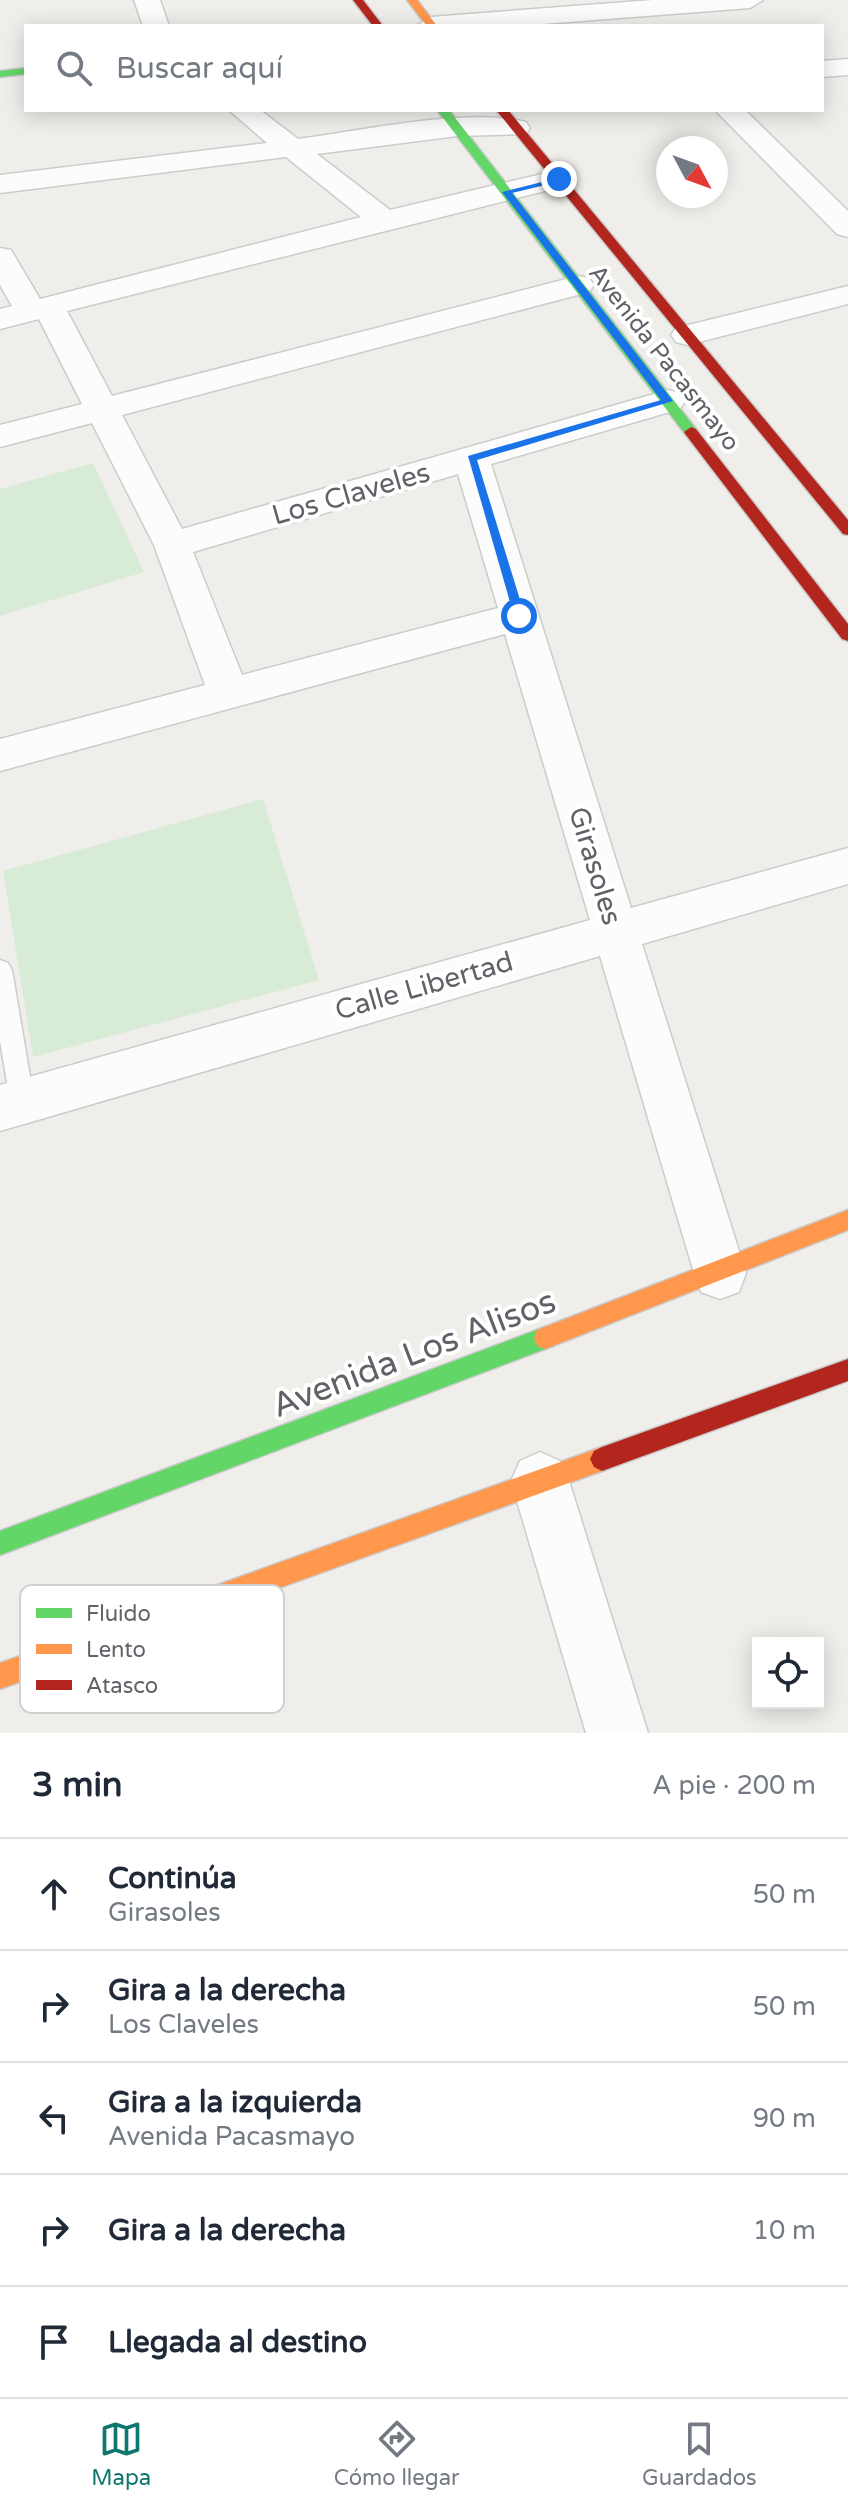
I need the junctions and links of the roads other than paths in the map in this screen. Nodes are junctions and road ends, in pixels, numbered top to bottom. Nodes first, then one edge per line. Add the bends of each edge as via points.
1 (147, 0) edge
2 (358, 0) edge
3 (412, 0) edge
4 (750, 0) edge
5 (626, 11) edge
6 (155, 24) edge
7 (376, 24) edge
8 (426, 24) edge
9 (454, 24) edge
10 (848, 67) edge
11 (824, 69) edge
12 (24, 71) edge
13 (0, 74) edge
14 (246, 112) edge
15 (731, 112) edge
16 (450, 119) edge
17 (509, 119) edge
18 (295, 148) junction
19 (559, 179) junction
20 (0, 184) edge
21 (848, 188) edge
22 (507, 192) junction
23 (816, 196) junction
24 (384, 220) junction
25 (848, 228) edge
26 (0, 257) edge
27 (578, 285) junction
28 (848, 295) edge
29 (27, 313) edge
30 (687, 335) junction
31 (668, 401) junction
32 (101, 409) junction
33 (0, 436) edge
34 (471, 458) junction
35 (848, 530) edge
36 (172, 545) junction
37 (519, 616) junction
38 (848, 635) edge
39 (229, 694) junction
40 (0, 755) edge
41 (848, 866) edge
42 (615, 932) junction
43 (0, 970) edge
44 (11, 1104) edge
45 (848, 1220) edge
46 (720, 1273) junction
47 (848, 1370) edge
48 (540, 1481) junction
49 (0, 1543) edge
50 (252, 1585) edge
51 (20, 1669) edge
52 (0, 1676) edge
53 (617, 1733) edge

1 - 6 street
2 - 7 main road
3 - 8 main road
4 - 5 street
5 - 9 street
10 - 11 street
12 - 13 main road
14 - 18 street
15 - 23 street
16 - 17 street
16 - 18 street
16 - 22 main road, Avenida Pacasmayo
17 - 19 main road, Avenida Pacasmayo
18 - 20 street
18 - 24 street
19 - 22 street
19 - 30 main road, Avenida Pacasmayo
21 - 23 street
22 - 24 street
22 - 27 main road, Avenida Pacasmayo
23 - 25 street
24 - 29 street
26 - 29 street
27 - 31 main road, Avenida Pacasmayo
27 - 32 street
28 - 30 street
29 - 32 street
30 - 35 main road, Avenida Pacasmayo
31 - 34 street, Los Claveles
31 - 38 main road, Avenida Pacasmayo
32 - 33 street
32 - 36 street
34 - 36 street, Los Claveles
34 - 37 street, Girasoles
36 - 39 street
37 - 39 street
37 - 42 street, Girasoles
39 - 40 street
41 - 42 street, Calle Libertad
42 - 44 street, Calle Libertad
42 - 46 street, Girasoles
43 - 44 lane
45 - 46 main road, Avenida Los Alisos
46 - 49 main road, Avenida Los Alisos
47 - 48 main road
48 - 50 main road
48 - 53 street
51 - 52 main road

